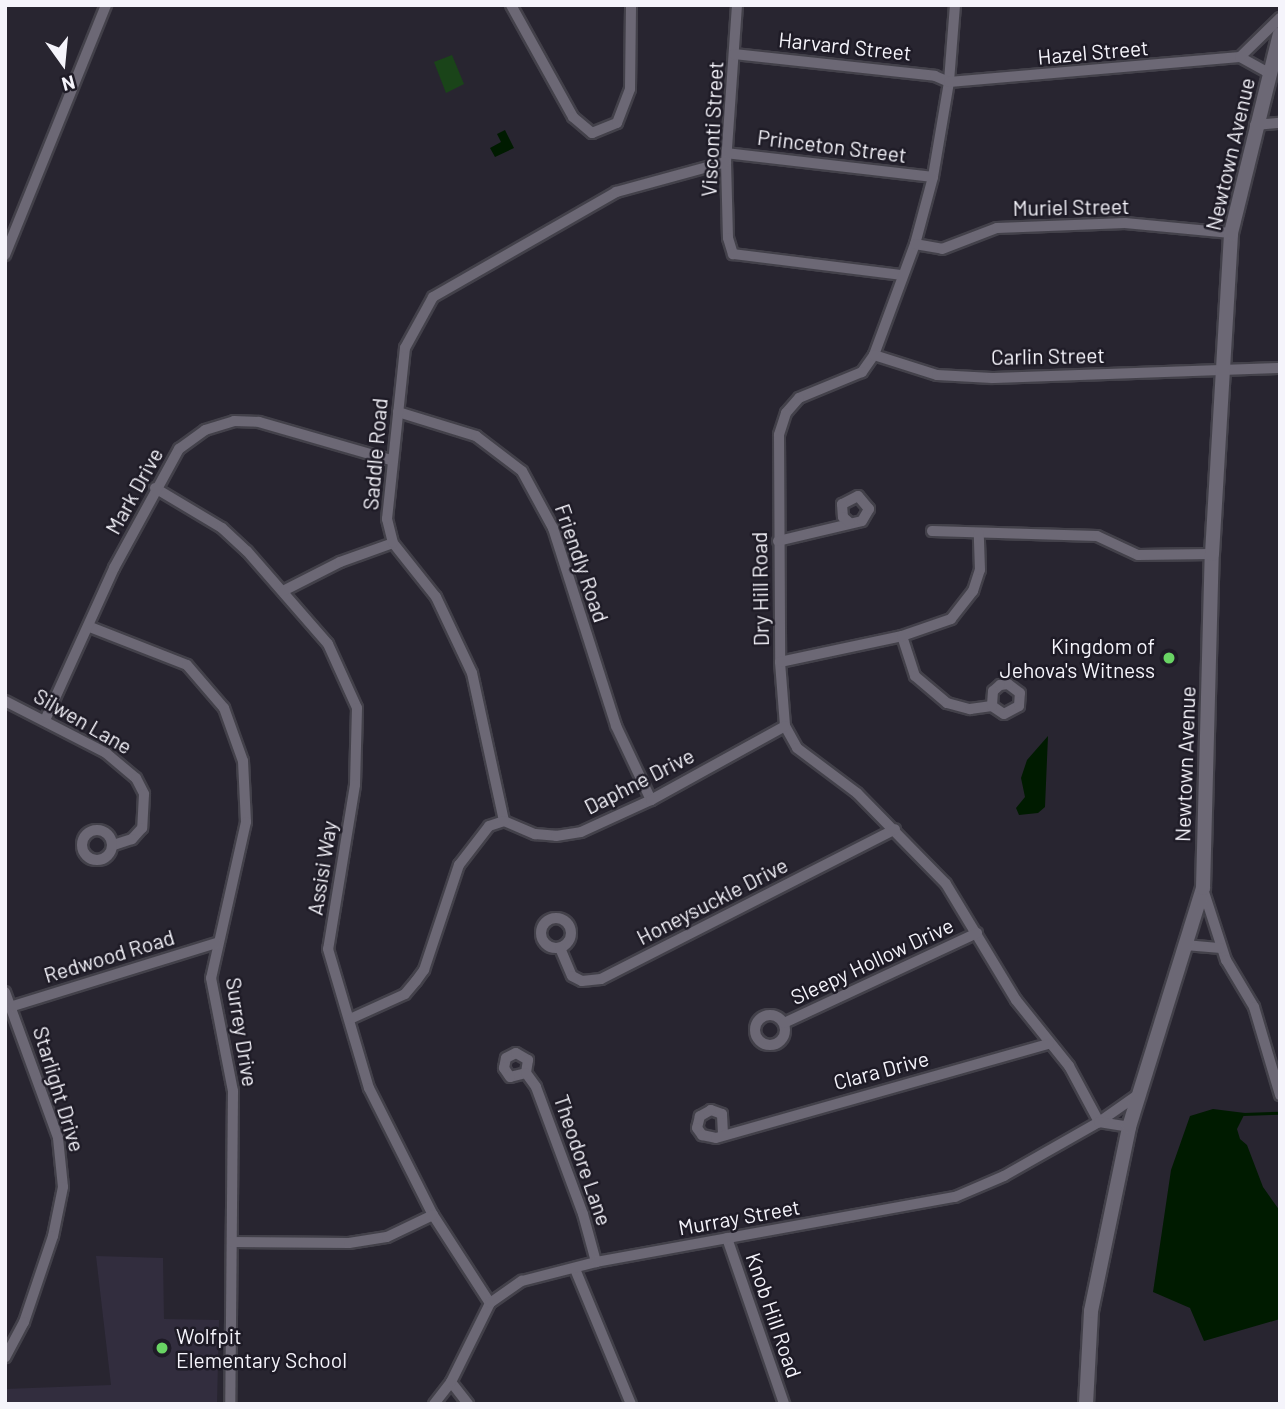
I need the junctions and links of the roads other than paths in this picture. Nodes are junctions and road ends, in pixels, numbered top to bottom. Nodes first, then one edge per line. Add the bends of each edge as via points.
1 (106, 5) edge
2 (511, 5) edge
3 (631, 5) edge
4 (737, 5) edge
5 (955, 5) edge
6 (1280, 18) edge
7 (1280, 34) edge
8 (734, 54) junction
9 (1240, 57) junction
10 (1269, 73) junction
11 (949, 82) junction
12 (1280, 123) edge
13 (1255, 125) junction
14 (726, 157) junction
15 (933, 177) junction
16 (1231, 233) junction
17 (915, 244) junction
18 (5, 255) edge
19 (902, 275) junction
20 (874, 355) junction
21 (1280, 368) edge
22 (1225, 372) junction
23 (398, 412) junction
24 (390, 460) junction
25 (155, 488) junction
26 (850, 523) dead end
27 (932, 531) dead end
28 (979, 533) junction
29 (778, 541) junction
30 (393, 543) junction
31 (1212, 554) junction
32 (283, 591) junction
33 (90, 627) junction
34 (902, 636) junction
35 (780, 662) junction
36 (5, 701) edge
37 (992, 706) dead end
38 (46, 718) junction
39 (785, 726) junction
40 (651, 800) junction
41 (504, 821) junction
42 (895, 830) junction
43 (114, 845) dead end
44 (1203, 888) junction
45 (977, 933) junction
46 (216, 943) junction
47 (1185, 945) junction
48 (560, 948) dead end
49 (1221, 948) junction
50 (5, 992) edge
51 (13, 1006) junction
52 (350, 1019) junction
53 (784, 1023) dead end
54 (1049, 1044) junction
55 (526, 1073) dead end
56 (1139, 1094) junction
57 (1280, 1095) edge
58 (1098, 1122) junction
59 (1129, 1127) junction
60 (723, 1134) dead end
61 (433, 1215) junction
62 (727, 1238) junction
63 (232, 1242) junction
64 (596, 1262) junction
65 (575, 1269) junction
66 (490, 1303) junction
67 (5, 1357) edge
68 (451, 1382) junction
69 (230, 1404) edge
70 (434, 1404) edge
71 (468, 1404) edge
72 (631, 1404) edge
73 (784, 1404) edge
74 (1086, 1404) edge

1 - 18 street
2 - 3 street via 573,117 592,133 617,123 629,89
4 - 8 street, Visconti Street
5 - 11 street, Dry Hill Road
6 - 9 street
7 - 10 main road, Newtown Avenue
8 - 11 street, Harvard Street via 935,76
8 - 14 street, Visconti Street
9 - 10 street
9 - 11 street, Hazel Street
10 - 13 main road, Newtown Avenue
11 - 15 street, Dry Hill Road
12 - 13 street
13 - 16 main road, Newtown Avenue
14 - 15 street, Princeton Street
14 - 19 street, Visconti Street via 728,238 733,254
14 - 23 street, Saddle Road via 616,192 433,297 405,348
15 - 17 street, Dry Hill Road
16 - 17 street, Muriel Street via 1125,223 997,228 942,249
16 - 22 main road, Newtown Avenue
17 - 19 street, Dry Hill Road
19 - 20 street, Dry Hill Road
20 - 22 street, Carlin Street via 937,375
20 - 29 street, Dry Hill Road via 862,372 799,398 786,413 779,435
21 - 22 street, Carlin Street
22 - 31 main road, Newtown Avenue
23 - 24 street, Saddle Road
23 - 40 street, Friendly Road via 475,436 522,471 553,528 616,726
24 - 25 street, Mark Drive via 272,425 234,421 205,430 179,449
24 - 30 street, Saddle Road via 387,519
25 - 32 street, Assisi Way via 222,528
25 - 33 street, Mark Drive
26 - 29 street
27 - 28 street
28 - 31 street via 1097,536 1138,555
28 - 34 street via 980,570 961,608 951,620
29 - 35 street, Dry Hill Road
30 - 32 street via 340,562
30 - 41 street, Saddle Road via 436,597 472,673
31 - 44 main road, Newtown Avenue
32 - 52 street, Assisi Way via 328,644 357,708 355,785 328,949
33 - 38 street, Mark Drive
33 - 46 street, Surrey Drive via 187,665 223,708 237,738 247,790 246,822
34 - 35 street
34 - 37 street via 915,676 934,695 960,708
35 - 39 street, Dry Hill Road
36 - 38 street, Silwen Lane
38 - 43 street, Silwen Lane via 106,753 136,778 144,794 142,828 132,839
39 - 40 street, Daphne Drive
39 - 42 street via 797,748 857,793
40 - 41 street, Daphne Drive via 581,832 556,836
41 - 52 street via 489,826 458,865 425,970 405,994
42 - 45 street via 946,884
42 - 48 street, Honeysuckle Drive via 601,979 582,981 572,976
44 - 47 main road, Newtown Avenue
44 - 49 street
45 - 53 street, Sleepy Hollow Drive
45 - 54 street via 1016,1000
46 - 51 street, Redwood Road
46 - 63 street, Surrey Drive via 211,978 233,1091
47 - 49 street
47 - 56 main road, Newtown Avenue
49 - 57 street via 1254,1007
50 - 51 street, Starlight Drive
51 - 67 street, Starlight Drive via 58,1138 63,1187 49,1248 21,1330
52 - 61 street, Assisi Way via 369,1088
54 - 58 street via 1069,1066
54 - 60 street, Clara Drive
55 - 64 street, Theodore Lane via 536,1087 570,1178
56 - 58 street, Murray Street
56 - 59 main road, Newtown Avenue
58 - 59 street
58 - 62 street, Murray Street via 1004,1176 955,1197
59 - 74 main road, Newtown Avenue via 1091,1311
61 - 63 street via 387,1237 349,1243
61 - 66 street, Assisi Way
62 - 64 street, Murray Street
62 - 73 street, Knob Hill Road
63 - 69 street, Surrey Drive
64 - 65 street, Murray Street
65 - 66 street, Murray Street via 522,1280
65 - 72 street
66 - 68 street, Murray Street
68 - 70 street, Murray Street
68 - 71 street

